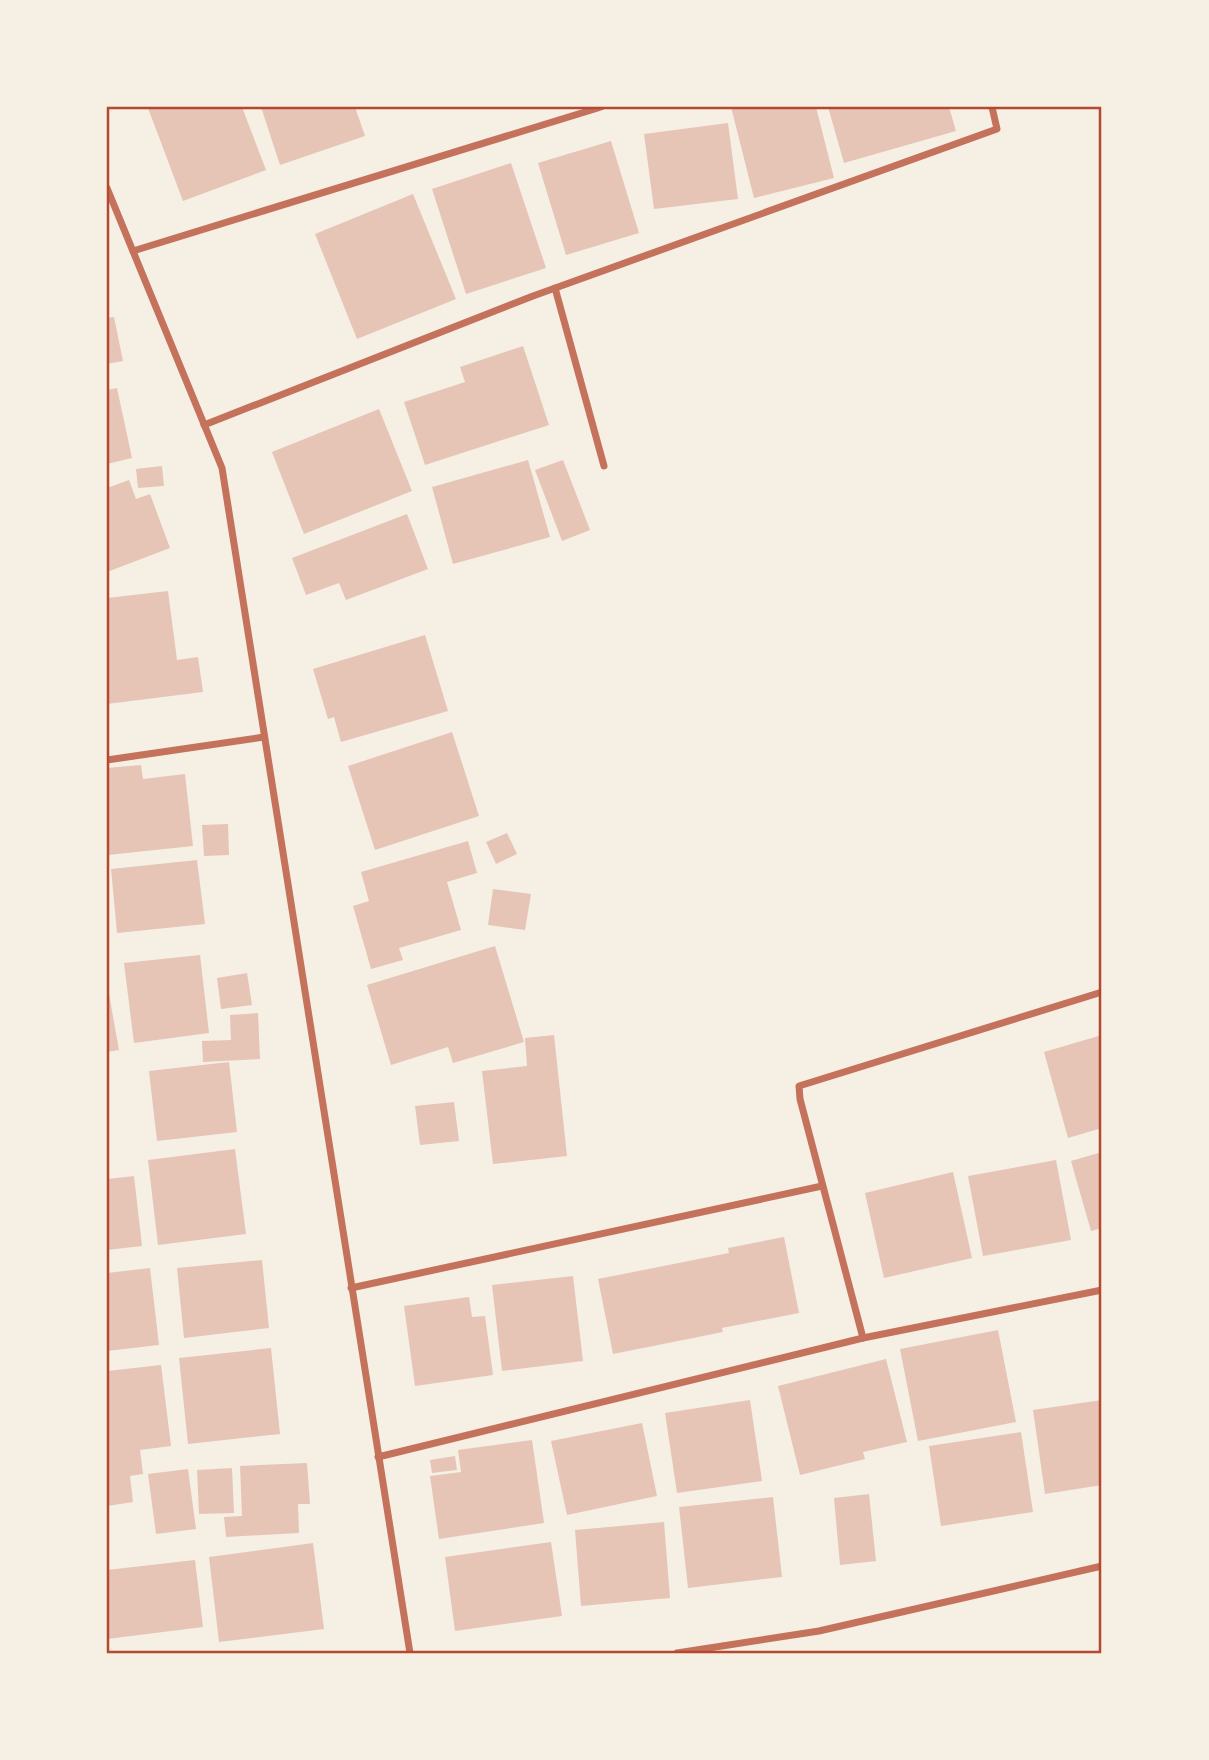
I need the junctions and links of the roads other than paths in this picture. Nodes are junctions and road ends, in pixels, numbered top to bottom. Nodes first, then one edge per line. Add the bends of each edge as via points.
1 (601, 107) edge
2 (992, 107) edge
3 (107, 188) edge
4 (133, 251) junction
5 (555, 288) junction
6 (204, 425) junction
7 (604, 466) dead end
8 (264, 737) junction
9 (107, 760) edge
10 (1102, 992) edge
11 (822, 1186) junction
12 (351, 1288) junction
13 (1102, 1290) edge
14 (863, 1338) junction
15 (378, 1457) junction
16 (1102, 1566) edge
17 (410, 1653) edge
18 (677, 1653) edge

1 - 4 street
2 - 5 street via 997,129
3 - 4 street
4 - 6 street
5 - 6 street
5 - 7 street
6 - 8 street via 222,468
8 - 9 street
8 - 12 street
10 - 11 street via 799,1086
11 - 12 street
11 - 14 street
12 - 15 street
13 - 14 street
14 - 15 street
15 - 17 street
16 - 18 street via 818,1631

